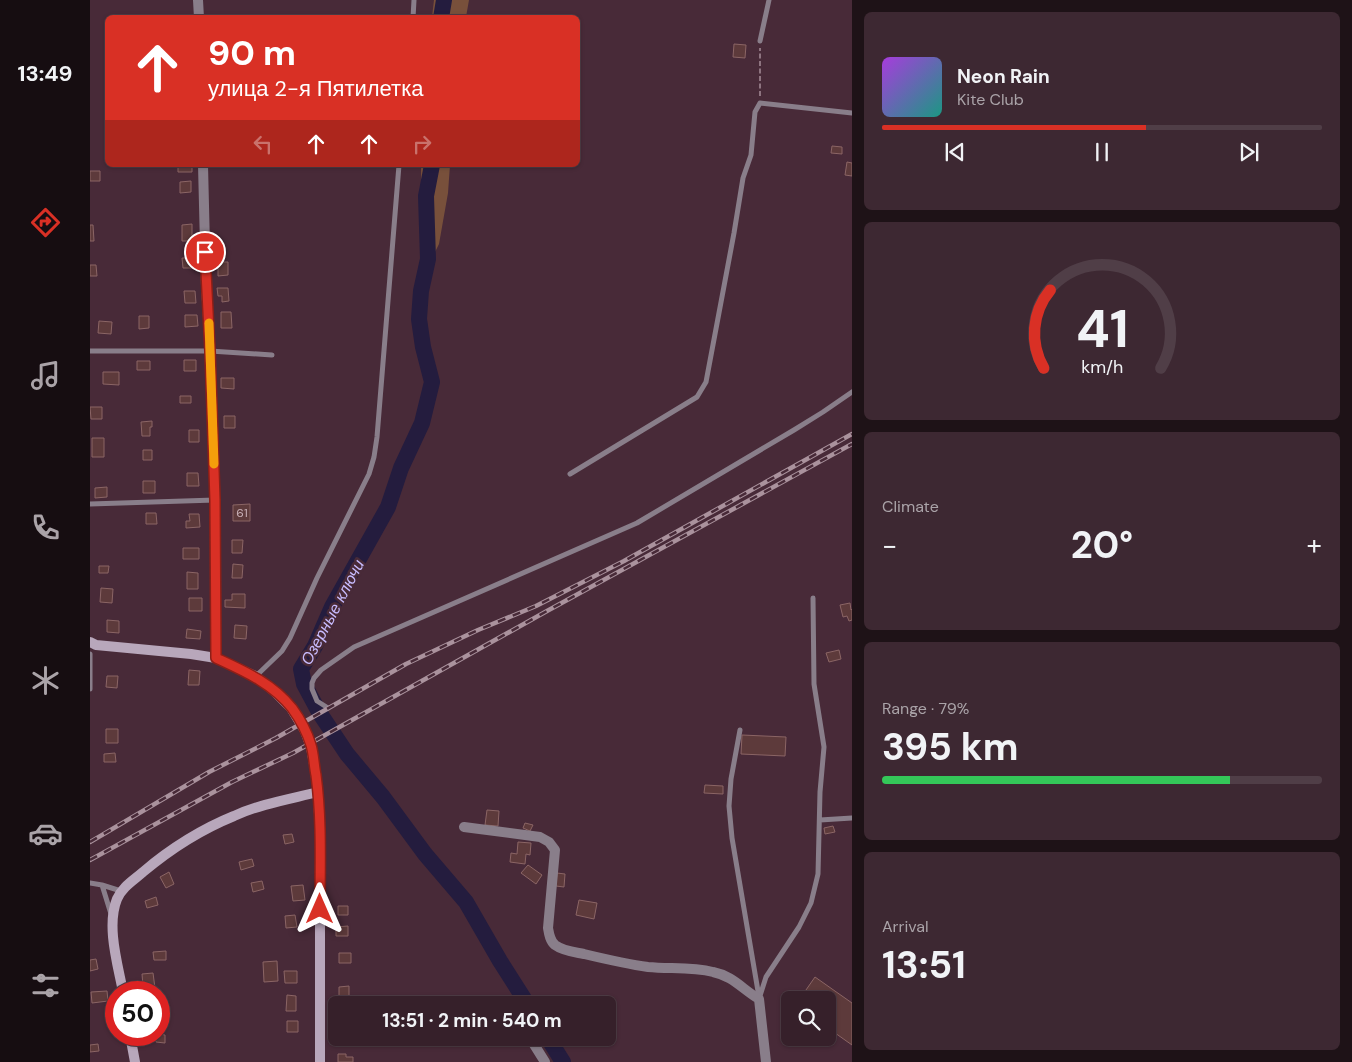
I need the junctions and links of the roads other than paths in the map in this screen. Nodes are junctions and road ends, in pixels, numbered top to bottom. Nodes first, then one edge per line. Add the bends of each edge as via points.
1 (198, 0) edge
2 (414, 0) edge
3 (769, 0) edge
4 (199, 15) edge
5 (413, 15) edge
6 (760, 41) road end
7 (852, 113) edge
8 (203, 167) edge
9 (399, 167) edge
10 (90, 351) edge
11 (210, 351) junction
12 (272, 355) dead end
13 (852, 392) edge
14 (570, 474) dead end
15 (215, 500) junction
16 (90, 504) edge
17 (813, 598) dead end
18 (90, 642) edge
19 (90, 654) edge
20 (216, 658) junction
21 (255, 676) junction
22 (90, 689) edge
23 (328, 708) dead end
24 (740, 730) dead end
25 (318, 792) junction
26 (852, 818) edge
27 (820, 820) junction
28 (464, 827) dead end
29 (90, 883) edge
30 (102, 885) junction
31 (120, 891) junction
32 (113, 919) junction
33 (121, 981) edge
34 (759, 998) junction
35 (132, 1046) edge
36 (535, 1046) edge
37 (136, 1062) edge
38 (320, 1062) edge
39 (545, 1062) edge
40 (766, 1062) edge

1 - 4 street
2 - 5 lane
3 - 6 lane
7 - 14 lane via 760,103 755,112 751,154 743,178 706,382 697,397
8 - 11 street
9 - 21 lane via 374,458 290,638 282,652
10 - 11 lane
11 - 12 lane
11 - 15 street
13 - 23 lane via 637,523 354,647 314,678 312,689 317,701
15 - 16 lane
15 - 20 street
17 - 27 lane via 814,684 824,747
18 - 20 main road
19 - 22 lane
20 - 21 main road
21 - 25 main road via 291,708 302,725 312,747
24 - 34 lane via 731,779 732,838
25 - 31 main road via 234,816 180,845
25 - 38 main road
26 - 27 lane
27 - 34 lane via 818,874 811,903 766,977
28 - 34 street via 540,837 549,842 555,850 549,937 561,949 647,967 712,972 727,976
29 - 30 lane
30 - 31 lane
30 - 32 lane
31 - 32 main road
32 - 33 main road
34 - 40 street
35 - 37 main road
36 - 39 street

